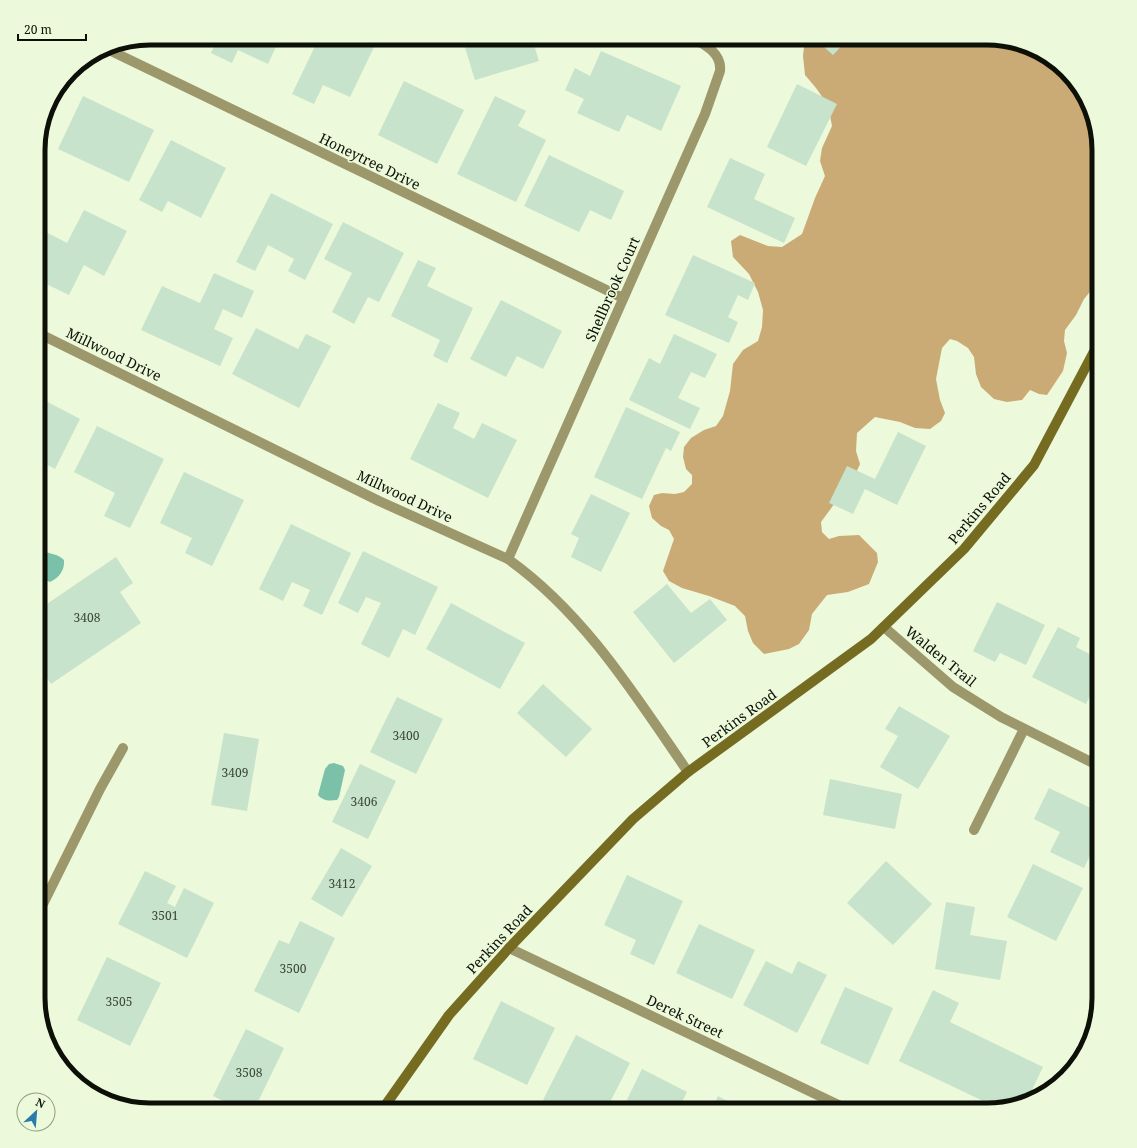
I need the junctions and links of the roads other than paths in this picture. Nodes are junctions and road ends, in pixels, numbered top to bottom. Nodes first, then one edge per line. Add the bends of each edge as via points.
1 (704, 45) edge
2 (113, 52) edge
3 (623, 298) junction
4 (45, 336) edge
5 (1092, 358) edge
6 (508, 559) junction
7 (884, 627) junction
8 (1024, 729) junction
9 (123, 748) dead end
10 (1092, 763) edge
11 (688, 772) junction
12 (974, 830) dead end
13 (45, 900) edge
14 (509, 948) junction
15 (387, 1103) edge
16 (834, 1103) edge

1 - 3 street, Shellbrook Court via 716,54 720,62 720,71 705,114
2 - 3 street, Honeytree Drive
3 - 6 street, Shellbrook Court
4 - 6 street, Millwood Drive via 379,501
5 - 7 main road, Perkins Road via 1034,464 964,549
6 - 11 street, Millwood Drive via 526,571 555,598 602,650 626,680
7 - 8 street, Walden Trail via 953,687 1001,718
7 - 11 main road, Perkins Road
8 - 10 street, Walden Trail
8 - 12 street
9 - 13 street
11 - 14 main road, Perkins Road via 633,820
14 - 15 main road, Perkins Road via 449,1015
14 - 16 street, Derek Street

